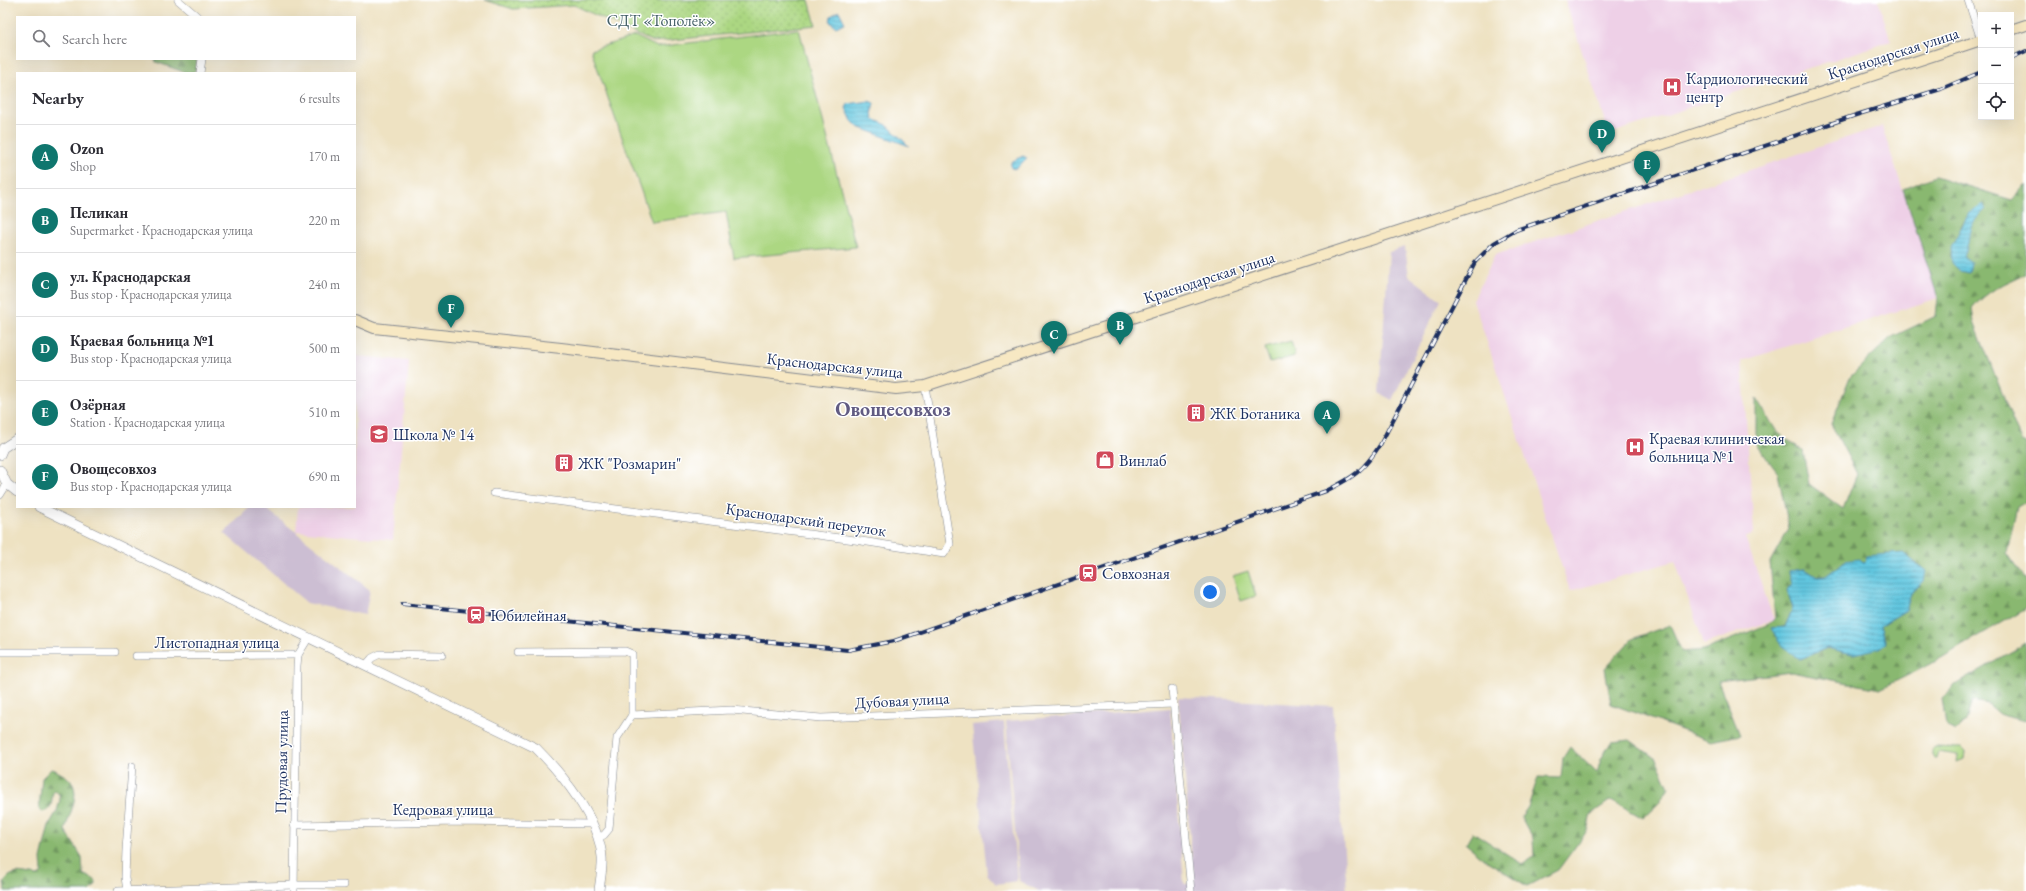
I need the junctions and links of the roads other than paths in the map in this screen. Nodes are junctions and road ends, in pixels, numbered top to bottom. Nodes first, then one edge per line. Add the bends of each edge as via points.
1 (178, 0) edge
2 (1968, 0) edge
3 (197, 16) edge
4 (2026, 25) edge
5 (2014, 29) edge
6 (1978, 31) edge
7 (1978, 41) edge
8 (202, 60) edge
9 (200, 72) edge
10 (356, 320) edge
11 (925, 386) junction
12 (16, 441) edge
13 (0, 455) edge
14 (0, 470) edge
15 (7, 484) junction
16 (16, 491) edge
17 (494, 493) dead end
18 (0, 495) edge
19 (41, 508) edge
20 (310, 637) junction
21 (0, 652) edge
22 (115, 652) dead end
23 (518, 652) dead end
24 (298, 655) junction
25 (442, 655) dead end
26 (136, 656) dead end
27 (366, 665) junction
28 (1172, 689) dead end
29 (1173, 704) junction
30 (632, 715) junction
31 (132, 766) dead end
32 (592, 824) junction
33 (294, 825) junction
34 (598, 838) junction
35 (344, 885) dead end
36 (294, 888) edge
37 (127, 890) edge
38 (118, 891) edge
39 (599, 891) edge
40 (1191, 891) edge

1 - 3 street
2 - 6 street
4 - 5 main road
7 - 11 main road, Краснодарская улица
8 - 9 street
10 - 11 main road, Краснодарская улица via 374,328 896,389
11 - 17 street, Краснодарский переулок via 950,544 944,554
12 - 13 street via 3,448
14 - 15 street
15 - 16 street
15 - 18 street
19 - 20 street
20 - 24 street
20 - 27 street
21 - 22 street
23 - 30 street via 625,651 632,654
24 - 26 street, Листопадная улица
24 - 33 street, Прудовая улица
25 - 27 street via 380,654
27 - 32 street via 536,748 559,774
28 - 29 street
29 - 30 street, Дубовая улица via 821,718 731,710
29 - 40 street
30 - 34 street via 618,738 614,754 609,829
31 - 37 street via 126,850
32 - 33 street, Кедровая улица via 458,822
32 - 34 street
33 - 36 street, Прудовая улица
34 - 39 street via 602,857
35 - 36 street
36 - 37 street
37 - 38 street

